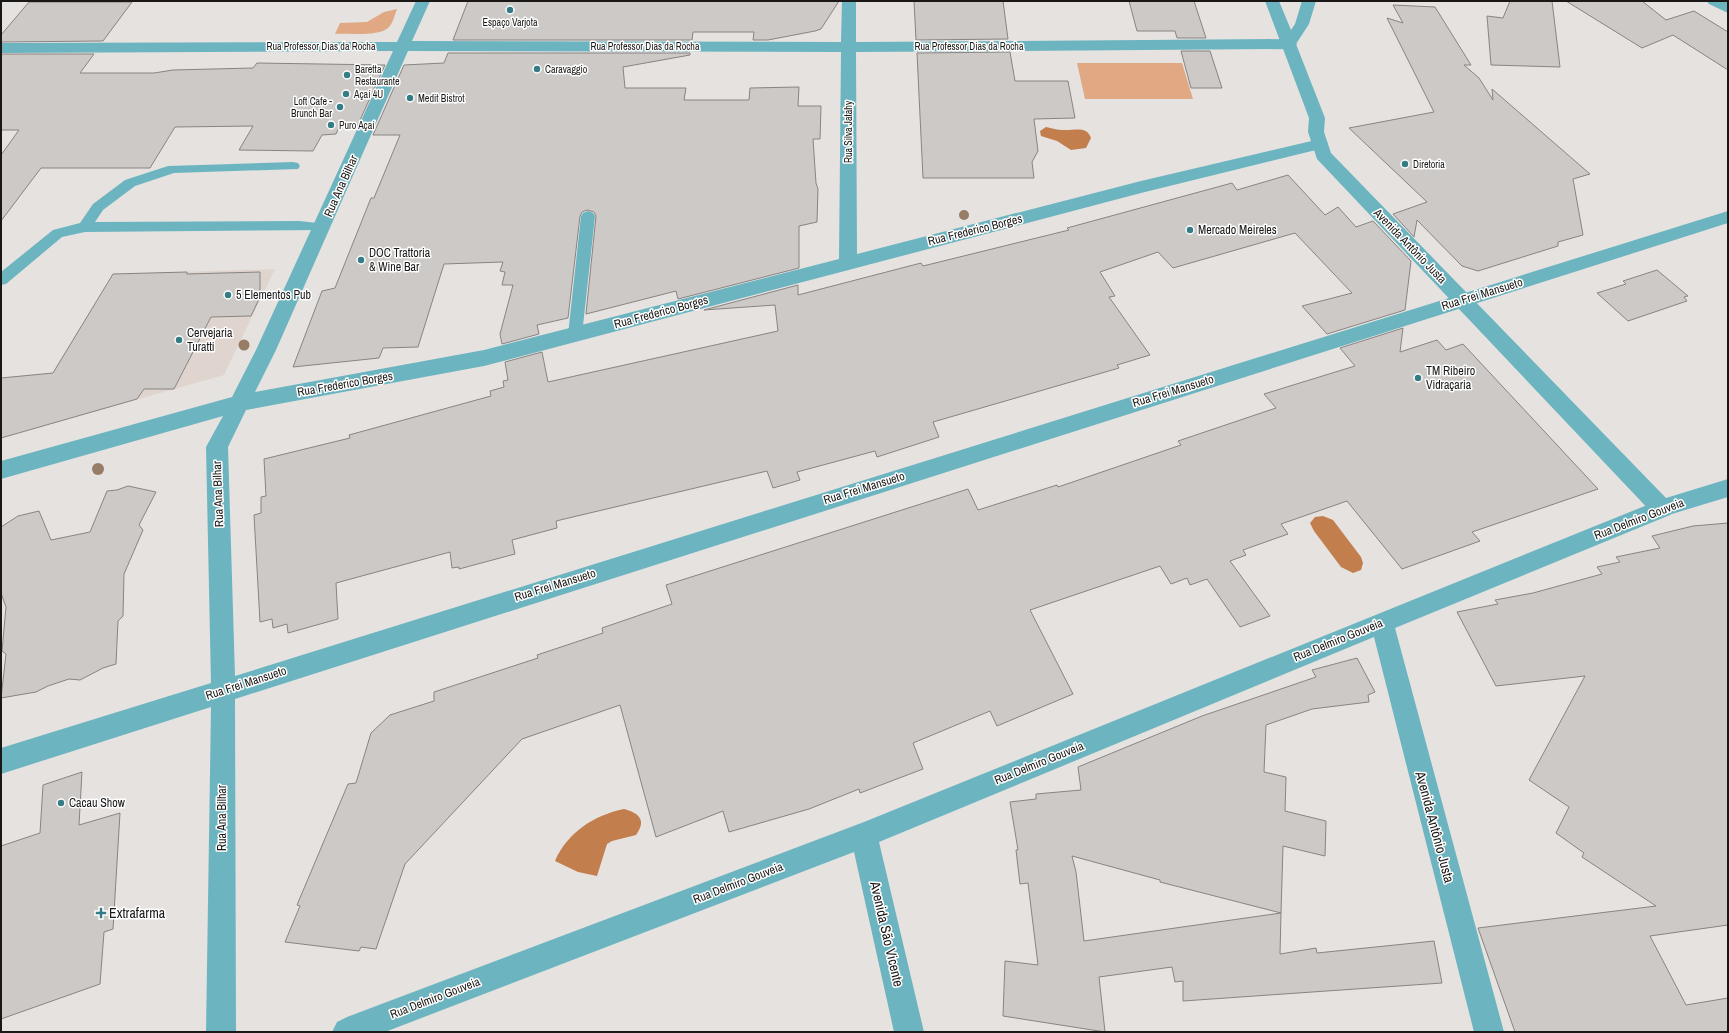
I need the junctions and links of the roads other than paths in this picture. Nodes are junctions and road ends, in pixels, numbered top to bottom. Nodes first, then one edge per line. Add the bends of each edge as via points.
1 (423, 1) edge
2 (849, 1) edge
3 (1272, 1) edge
4 (1309, 1) edge
5 (1714, 1) edge
6 (1728, 9) edge
7 (1288, 44) junction
8 (404, 46) junction
9 (848, 47) junction
10 (1, 48) edge
11 (1320, 144) junction
12 (293, 166) dead end
13 (588, 216) dead end
14 (1728, 217) edge
15 (85, 227) junction
16 (322, 227) junction
17 (848, 262) junction
18 (1, 280) edge
19 (1462, 300) junction
20 (575, 334) junction
21 (239, 403) junction
22 (1, 470) edge
23 (1728, 488) edge
24 (1662, 508) junction
25 (1382, 622) junction
26 (223, 691) junction
27 (1, 760) edge
28 (864, 835) junction
29 (221, 1032) edge
30 (347, 1032) edge
31 (909, 1032) edge
32 (1489, 1032) edge

1 - 8 street, Rua Ana Bilhar
2 - 9 street, Rua Silva Jatahy
3 - 7 street, Avenida Antônio Justa
4 - 7 street via 1302,24
5 - 6 street
7 - 9 street, Rua Professor Dias da Rocha
7 - 11 street, Avenida Antônio Justa via 1317,118 1316,132
8 - 9 street, Rua Professor Dias da Rocha
8 - 10 street, Rua Professor Dias da Rocha
8 - 16 street, Rua Ana Bilhar
9 - 17 street, Rua Silva Jatahy
11 - 17 street, Rua Frederico Borges
11 - 19 street, Avenida Antônio Justa via 1323,155
12 - 15 lane via 173,169 130,183 98,207
13 - 20 lane
14 - 19 street, Rua Frei Mansueto
15 - 16 lane
15 - 18 lane via 58,233
16 - 21 street, Rua Ana Bilhar
17 - 20 street, Rua Frederico Borges
19 - 24 street, Avenida Antônio Justa
19 - 26 street, Rua Frei Mansueto
20 - 21 street, Rua Frederico Borges via 484,358
21 - 22 street, Rua Frederico Borges
21 - 26 street, Rua Ana Bilhar via 217,447
23 - 24 street, Rua Delmiro Gouveia
24 - 25 street, Rua Delmiro Gouveia
25 - 28 street, Rua Delmiro Gouveia
25 - 32 street, Avenida Antônio Justa
26 - 27 street, Rua Frei Mansueto
26 - 29 street, Rua Ana Bilhar
28 - 30 street, Rua Delmiro Gouveia
28 - 31 street, Avenida São Vicente

